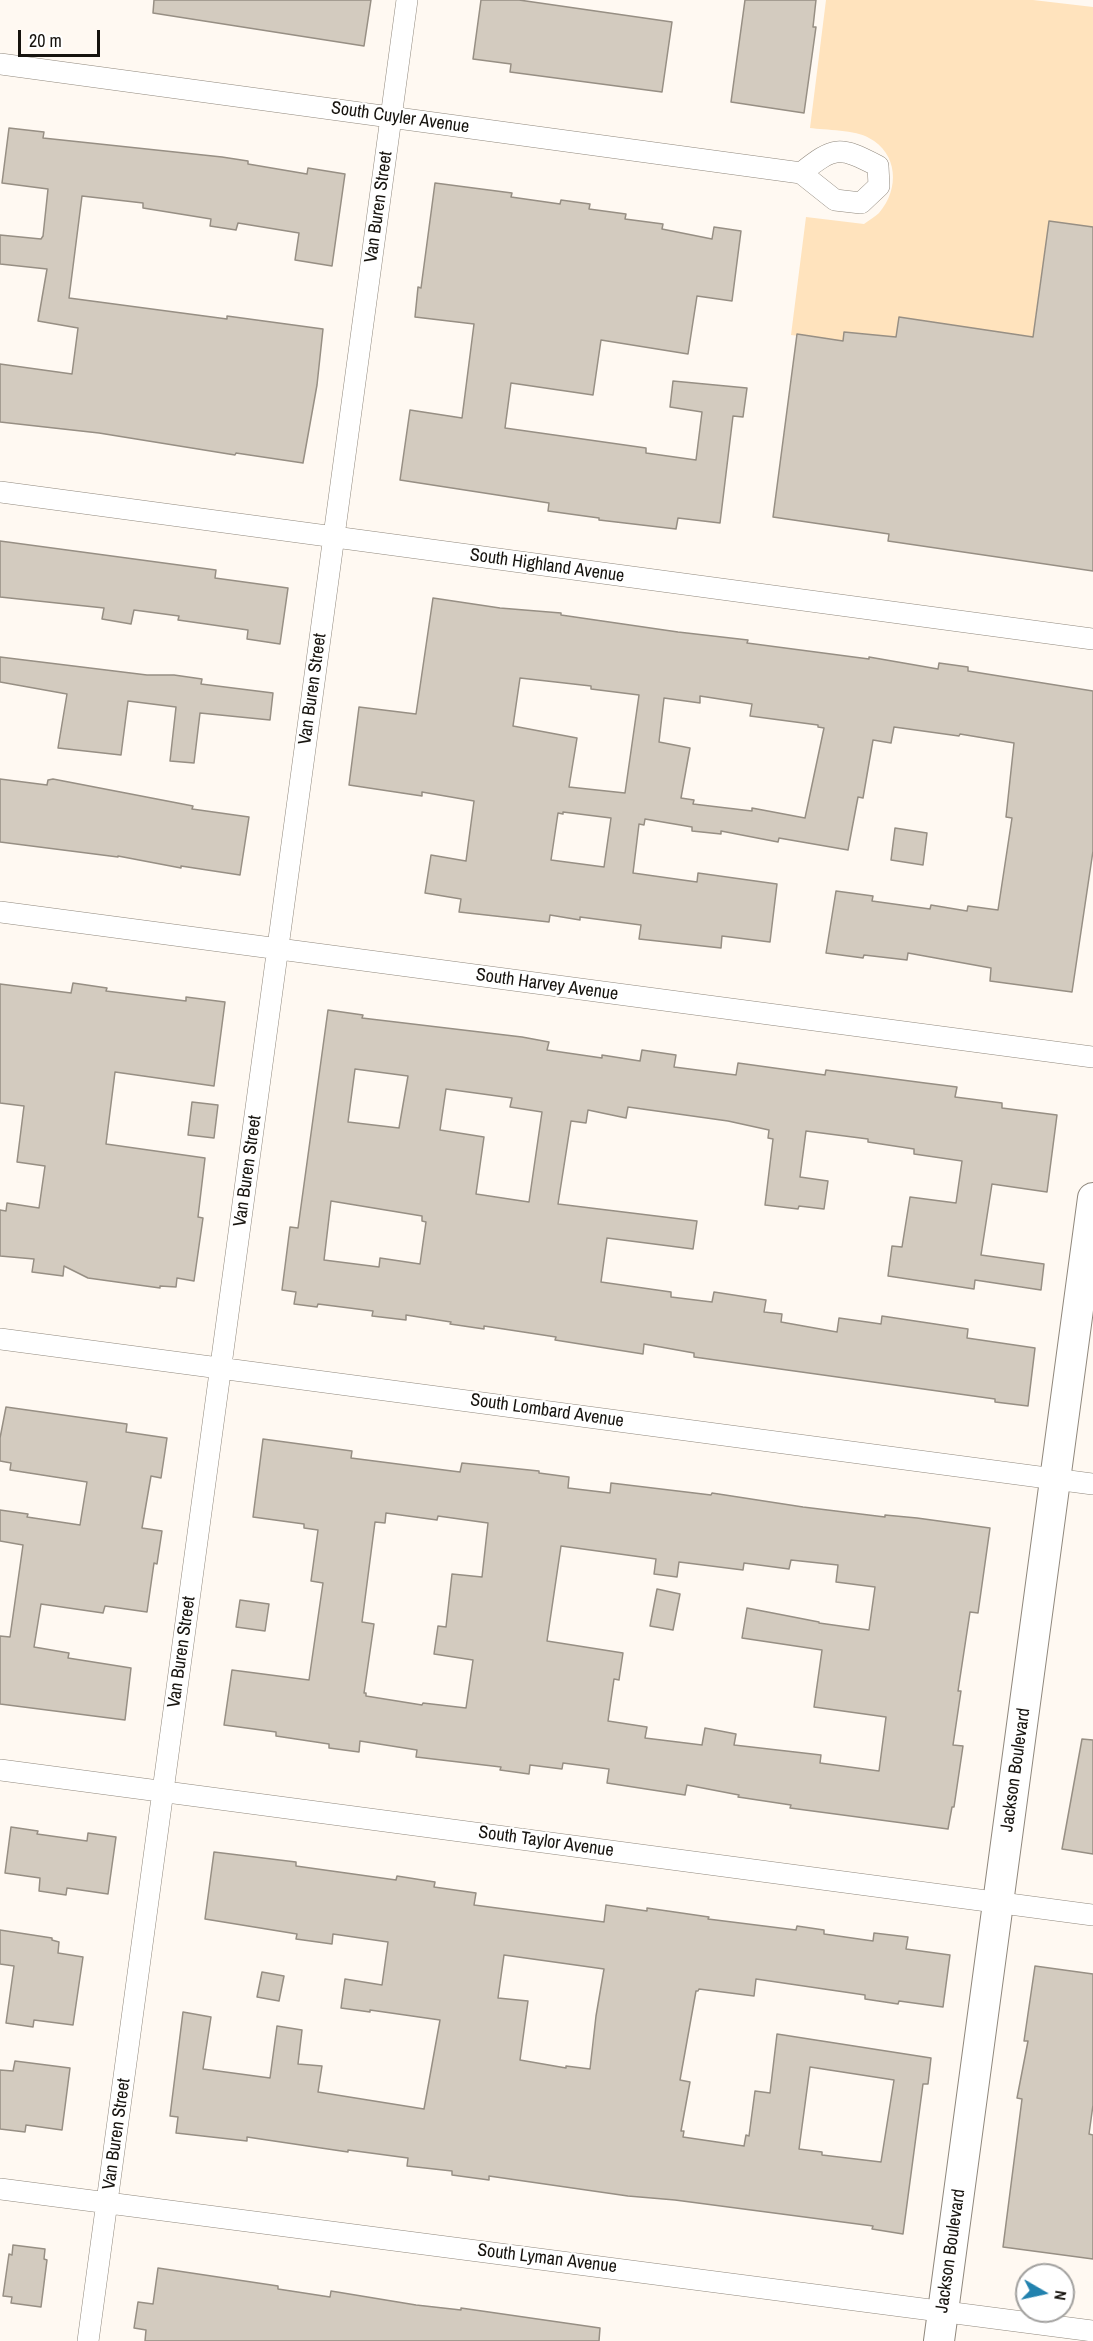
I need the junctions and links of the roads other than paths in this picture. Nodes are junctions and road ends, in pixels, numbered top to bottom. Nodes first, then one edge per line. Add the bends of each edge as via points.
1 (407, 0) edge
2 (0, 64) edge
3 (392, 117) junction
4 (801, 173) dead end
5 (0, 492) edge
6 (334, 537) junction
7 (1093, 639) edge
8 (0, 912) edge
9 (278, 949) junction
10 (1093, 1057) edge
11 (1093, 1198) edge
12 (0, 1339) edge
13 (221, 1368) junction
14 (1055, 1479) junction
15 (1093, 1484) edge
16 (0, 1770) edge
17 (163, 1791) junction
18 (999, 1902) junction
19 (1093, 1915) edge
20 (0, 2189) edge
21 (107, 2203) junction
22 (943, 2310) junction
23 (1093, 2331) edge
24 (88, 2341) edge
25 (939, 2341) edge

1 - 3 street, Van Buren Street
2 - 3 street, South Cuyler Avenue
3 - 4 street, South Cuyler Avenue
3 - 6 street, Van Buren Street
5 - 6 street, South Highland Avenue
6 - 7 street, South Highland Avenue
6 - 9 street, Van Buren Street
8 - 9 street, South Harvey Avenue
9 - 10 street, South Harvey Avenue
9 - 13 street, Van Buren Street
11 - 14 street, Jackson Boulevard
12 - 13 street, South Lombard Avenue
13 - 14 street, South Lombard Avenue
13 - 17 street, Van Buren Street
14 - 15 street, South Lombard Avenue
14 - 18 street, Jackson Boulevard
16 - 17 street, South Taylor Avenue
17 - 18 street, South Taylor Avenue
17 - 21 street, Van Buren Street
18 - 19 street, South Taylor Avenue
18 - 22 street, Jackson Boulevard
20 - 21 street, South Lyman Avenue
21 - 22 street, South Lyman Avenue
21 - 24 street, Van Buren Street
22 - 23 street, South Lyman Avenue
22 - 25 street, Jackson Boulevard

